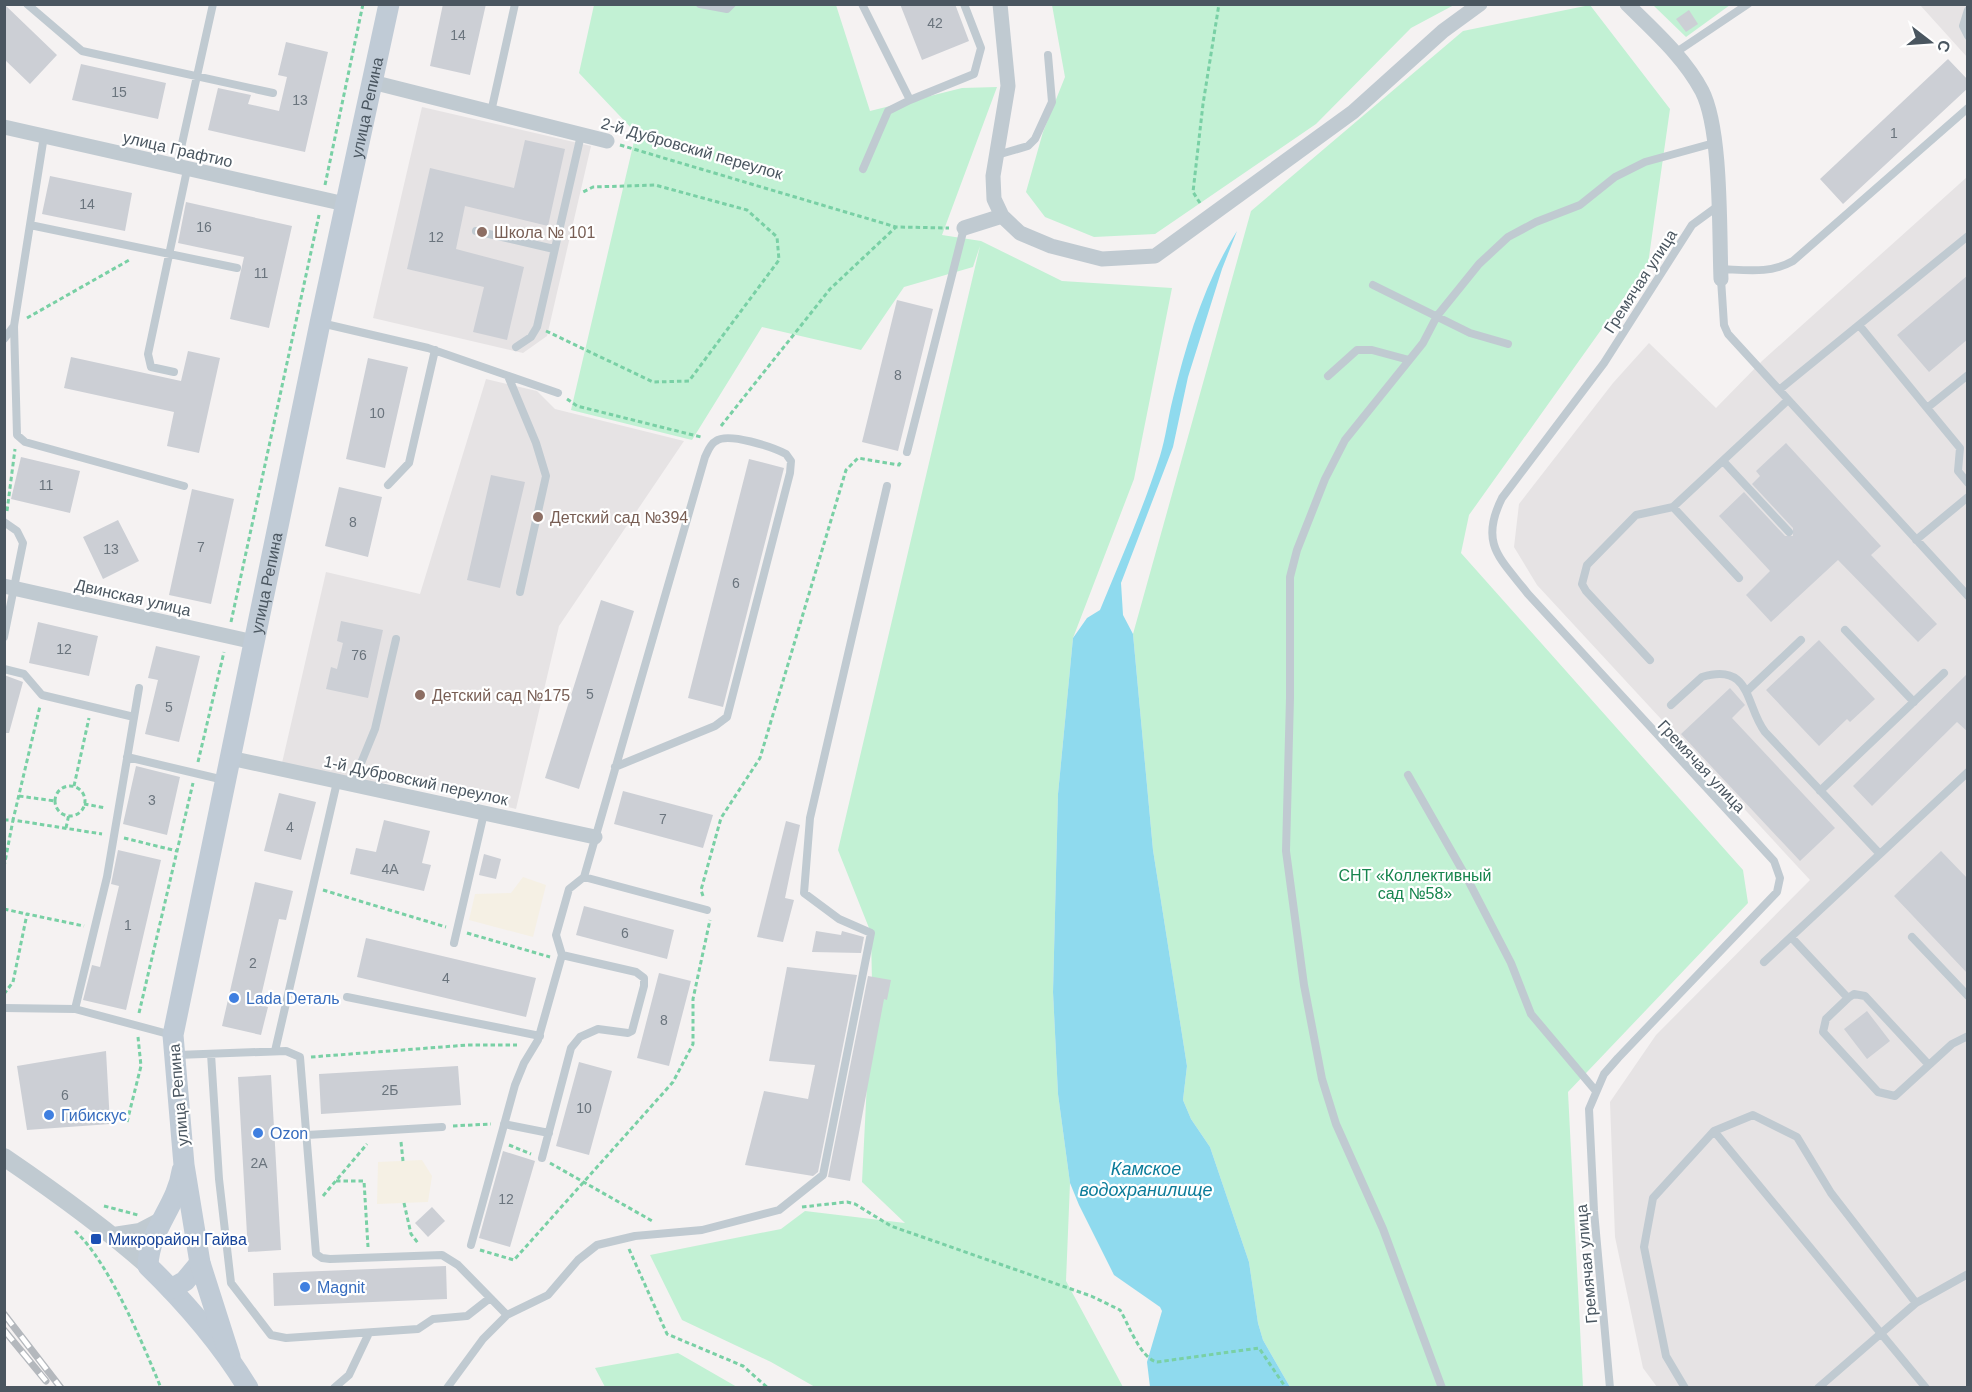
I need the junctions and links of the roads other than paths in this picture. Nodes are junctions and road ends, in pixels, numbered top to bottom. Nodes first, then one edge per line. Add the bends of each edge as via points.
1 (27, 4) edge
2 (213, 4) edge
3 (389, 4) edge
4 (515, 4) edge
5 (700, 4) edge
6 (732, 4) edge
7 (862, 4) edge
8 (964, 4) edge
9 (1000, 4) edge
10 (1480, 4) edge
11 (1627, 4) edge
12 (1748, 4) edge
13 (1968, 10) edge
14 (1968, 36) edge
15 (1675, 53) junction
16 (1048, 55) dead end
17 (197, 77) junction
18 (372, 82) junction
19 (273, 93) dead end
20 (910, 100) junction
21 (1968, 108) edge
22 (491, 112) junction
23 (4, 127) edge
24 (581, 135) junction
25 (44, 136) junction
26 (607, 141) road end
27 (1714, 143) junction
28 (997, 155) junction
29 (863, 168) dead end
30 (182, 169) junction
31 (345, 204) junction
32 (1718, 206) junction
33 (1002, 216) junction
34 (30, 225) junction
35 (964, 228) joint
36 (476, 231) dead end
37 (1968, 236) edge
38 (554, 249) junction
39 (170, 254) junction
40 (237, 268) dead end
41 (1721, 274) junction
42 (1373, 285) dead end
43 (1437, 316) junction
44 (320, 323) junction
45 (1859, 325) junction
46 (14, 326) junction
47 (4, 339) edge
48 (1508, 344) dead end
49 (516, 347) dead end
50 (435, 350) junction
51 (1410, 360) junction
52 (174, 372) dead end
53 (508, 375) junction
54 (1968, 375) edge
55 (1328, 376) dead end
56 (1779, 390) junction
57 (558, 393) road end
58 (1788, 400) junction
59 (1927, 408) junction
60 (907, 452) road end
61 (1723, 461) junction
62 (1968, 483) edge
63 (184, 486) dead end
64 (388, 486) dead end
65 (886, 486) dead end
66 (1968, 497) edge
67 (1673, 507) junction
68 (5, 522) edge
69 (1789, 532) dead end
70 (1916, 540) junction
71 (1739, 578) dead end
72 (10, 587) edge
73 (520, 592) dead end
74 (1968, 596) edge
75 (1845, 630) dead end
76 (4, 637) edge
77 (396, 639) dead end
78 (1801, 640) dead end
79 (254, 642) junction
80 (1650, 660) dead end
81 (4, 669) edge
82 (1944, 673) dead end
83 (139, 688) dead end
84 (1748, 690) junction
85 (1914, 702) junction
86 (1671, 705) dead end
87 (134, 717) junction
88 (127, 757) junction
89 (230, 758) junction
90 (615, 767) junction
91 (1968, 772) edge
92 (1408, 775) dead end
93 (226, 780) junction
94 (345, 783) junction
95 (1820, 791) junction
96 (484, 813) junction
97 (595, 837) junction
98 (1879, 853) junction
99 (584, 877) junction
100 (707, 910) road end
101 (1791, 937) junction
102 (1912, 937) dead end
103 (454, 943) dead end
104 (562, 955) junction
105 (1764, 962) dead end
106 (1968, 996) edge
107 (347, 997) dead end
108 (1848, 998) junction
109 (4, 1008) edge
110 (75, 1009) junction
111 (540, 1036) junction
112 (1968, 1036) edge
113 (173, 1045) junction
114 (274, 1052) junction
115 (211, 1054) junction
116 (1929, 1065) junction
117 (1595, 1090) junction
118 (504, 1124) junction
119 (442, 1127) road end
120 (1713, 1131) junction
121 (549, 1133) junction
122 (307, 1135) junction
123 (4, 1157) edge
124 (542, 1158) road end
125 (183, 1165) junction
126 (159, 1222) junction
127 (114, 1236) junction
128 (471, 1246) road end
129 (200, 1263) junction
130 (148, 1266) junction
131 (1968, 1274) edge
132 (171, 1289) junction
133 (490, 1298) junction
134 (1916, 1303) junction
135 (507, 1315) junction
136 (369, 1333) junction
137 (1881, 1333) junction
138 (230, 1358) junction
139 (248, 1388) edge
140 (334, 1388) edge
141 (447, 1388) edge
142 (1442, 1388) edge
143 (1610, 1388) edge
144 (1685, 1388) edge
145 (1818, 1388) edge
146 (1926, 1388) edge

1 - 17 lane via 82,51
2 - 17 lane
3 - 18 main road, улица Репина
4 - 22 lane
5 - 6 lane via 723,9
7 - 20 lane
8 - 20 lane via 981,48 974,74
9 - 28 street via 1008,86
10 - 33 street via 1443,31 1353,112 1155,256 1102,259 1051,246 1020,233
11 - 15 street
12 - 15 lane
13 - 14 lane via 1963,26
15 - 27 street via 1702,92 1712,121
16 - 28 lane via 1052,102 1035,139 1028,146
17 - 19 lane
17 - 30 lane
18 - 22 street, 2-й Дубровский переулок
18 - 31 main road, улица Репина
20 - 29 lane via 888,111
21 - 41 lane via 1793,261 1781,268
22 - 24 street, 2-й Дубровский переулок
23 - 25 street, улица Графтио
24 - 26 street, 2-й Дубровский переулок
24 - 38 lane
25 - 30 street, улица Графтио
25 - 34 lane
27 - 32 street
27 - 43 lane via 1645,162 1615,177 1580,205 1508,237 1479,264
28 - 33 street via 994,199
30 - 31 street, улица Графтио
30 - 39 lane
31 - 44 main road, улица Репина
32 - 41 street
32 - 117 lane, Гремячая улица via 1692,225 1604,363 1502,498 1492,518 1491,534 1497,553 1528,594 1774,861 1780,878 1777,892 1618,1058
33 - 35 street
34 - 39 lane
34 - 46 lane
35 - 60 lane
36 - 38 lane
37 - 45 lane
38 - 49 lane via 537,327 531,337
39 - 40 lane
39 - 52 lane via 148,362
41 - 56 lane via 1728,334
42 - 43 lane
43 - 48 lane via 1470,333
43 - 51 lane
44 - 50 lane
44 - 79 main road, улица Репина
45 - 56 lane
45 - 59 lane
46 - 47 lane
46 - 63 lane via 17,435 25,442
50 - 53 lane
50 - 64 lane via 409,463
51 - 55 lane via 1357,350
51 - 142 lane via 1345,441 1297,550 1290,577 1286,851 1304,985 1326,1090 1336,1124 1383,1229
53 - 57 lane
53 - 73 lane via 546,476
54 - 59 lane
56 - 58 lane
58 - 61 lane
58 - 70 lane
59 - 62 lane via 1960,448 1958,471
61 - 67 lane
61 - 69 lane
65 - 135 lane via 810,818 804,893 838,919 871,933 823,1175 779,1210 702,1230 597,1245 578,1260 548,1295
66 - 70 lane
67 - 71 lane
67 - 80 lane via 1636,515 1582,575 1586,591
68 - 72 lane via 17,531 23,543
70 - 74 lane
72 - 76 lane
72 - 79 street, Двинская улица
75 - 85 lane
77 - 94 lane via 375,729
78 - 84 lane
79 - 89 main road, улица Репина
81 - 87 lane via 24,674 42,695
82 - 85 lane
83 - 87 lane
84 - 86 lane via 1734,677 1707,675
84 - 95 lane via 1758,723
85 - 95 lane
87 - 88 lane
88 - 93 lane
88 - 110 lane via 114,836
89 - 93 main road, улица Репина
89 - 94 street, 1-й Дубровский переулок
90 - 90 lane via 712,440 730,437 786,454 791,461 790,473 731,709 715,726
90 - 97 lane
91 - 98 lane
92 - 117 lane via 1474,892 1531,1014
93 - 113 main road, улица Репина
94 - 96 street, 1-й Дубровский переулок
94 - 114 lane via 313,888
95 - 98 lane
96 - 97 street, 1-й Дубровский переулок
96 - 103 lane
97 - 99 lane
98 - 101 lane
99 - 100 lane
99 - 104 lane via 569,889 556,935
101 - 105 lane
101 - 108 lane
102 - 106 lane
104 - 111 lane
104 - 121 lane via 636,972 644,978 632,1031 598,1029 588,1032 571,1048
107 - 111 lane
108 - 116 lane via 1854,994 1864,996
108 - 116 lane via 1826,1018 1823,1032 1878,1092 1895,1096
109 - 110 lane
110 - 113 lane via 136,1025
111 - 118 lane via 515,1085
112 - 116 lane via 1952,1044
113 - 115 lane
113 - 125 main road, улица Репина
114 - 115 lane
114 - 122 lane via 300,1057
115 - 136 lane via 231,1283 266,1329 278,1338
117 - 143 lane, Гремячая улица via 1589,1108 1594,1211
118 - 121 lane
118 - 128 lane
119 - 122 lane
120 - 134 lane via 1753,1115 1797,1137 1831,1193
120 - 137 lane
120 - 144 lane via 1653,1198 1644,1247 1666,1356
121 - 124 lane
122 - 133 lane via 316,1254 321,1258 450,1258
123 - 127 street
125 - 126 main road via 177,1194
125 - 129 main road
126 - 127 street via 141,1232
126 - 130 main road
127 - 130 street
129 - 132 main road via 185,1281
129 - 138 main road
130 - 132 main road
131 - 134 lane
132 - 138 main road
133 - 135 lane
133 - 136 lane via 467,1316 433,1319 418,1329
134 - 137 lane
135 - 141 lane via 483,1339
136 - 140 lane via 350,1375
137 - 145 lane
137 - 146 lane
138 - 139 main road

